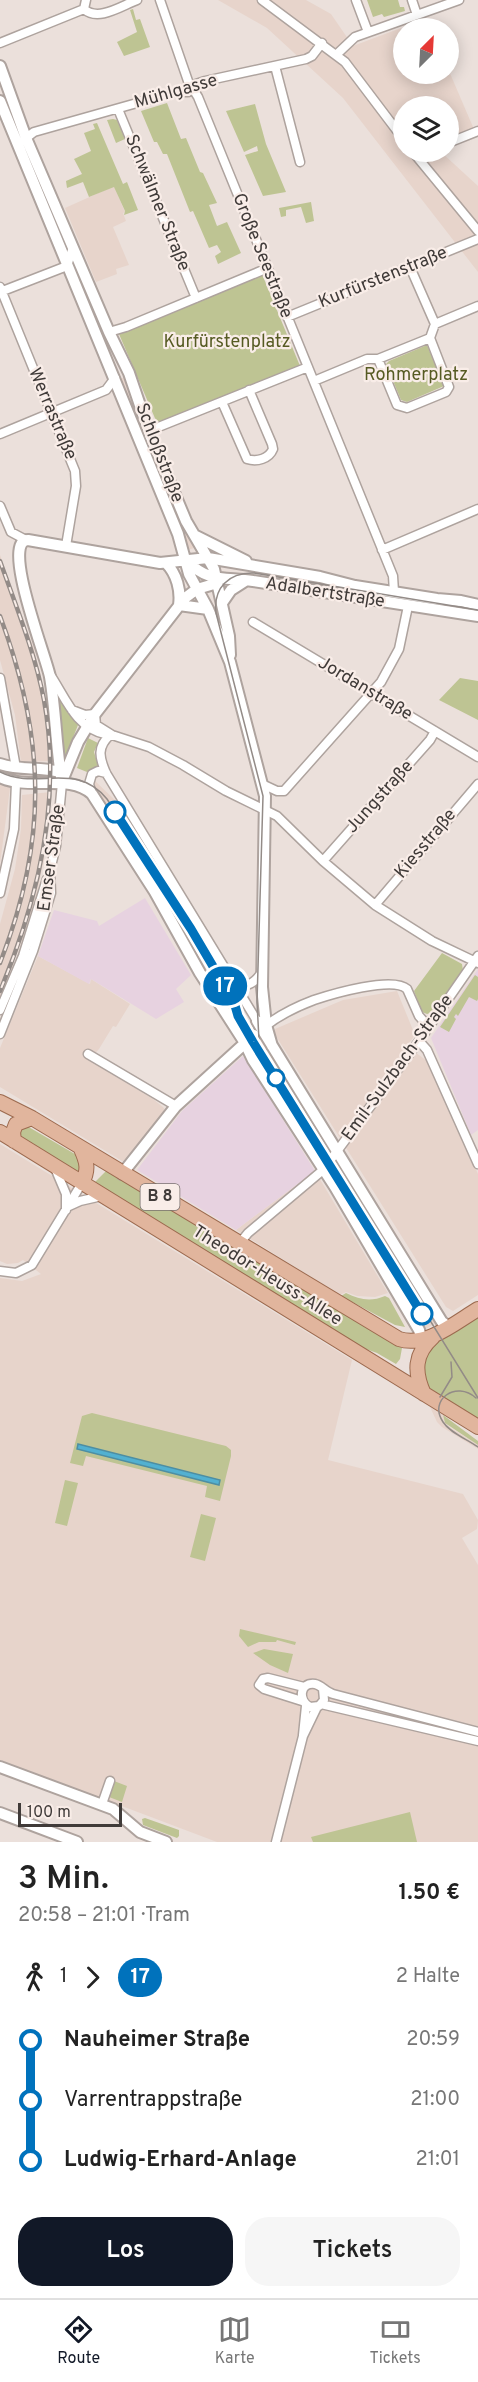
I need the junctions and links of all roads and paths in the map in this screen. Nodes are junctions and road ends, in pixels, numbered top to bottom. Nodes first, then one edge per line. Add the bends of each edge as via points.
1 (137, 0) edge
2 (160, 0) edge
3 (262, 0) edge
4 (356, 0) edge
5 (412, 0) edge
6 (459, 0) edge
7 (85, 5) edge
8 (417, 15) junction
9 (368, 32) junction
10 (0, 43) edge
11 (322, 44) junction
12 (336, 55) junction
13 (0, 66) edge
14 (275, 66) junction
15 (193, 88) junction
16 (0, 101) edge
17 (118, 109) junction
18 (393, 125) edge
19 (478, 131) edge
20 (27, 138) junction
21 (459, 139) edge
22 (300, 162) dead end
23 (422, 162) edge
24 (478, 231) edge
25 (478, 239) edge
26 (73, 247) junction
27 (63, 267) junction
28 (410, 267) junction
29 (268, 268) junction
30 (1, 290) edge
31 (196, 298) junction
32 (478, 306) edge
33 (287, 317) junction
34 (435, 324) junction
35 (109, 332) junction
36 (97, 336) junction
37 (430, 338) junction
38 (378, 359) junction
39 (308, 367) junction
40 (115, 378) junction
41 (314, 381) junction
42 (249, 390) junction
43 (222, 402) junction
44 (52, 413) junction
45 (0, 434) edge
46 (150, 435) junction
47 (0, 506) edge
48 (478, 509) edge
49 (194, 535) junction
50 (178, 537) junction
51 (26, 540) junction
52 (66, 546) junction
53 (382, 550) junction
54 (208, 558) junction
55 (186, 560) junction
56 (166, 563) junction
57 (254, 566) junction
58 (204, 575) junction
59 (217, 579) junction
60 (246, 580) junction
61 (197, 589) junction
62 (394, 592) junction
63 (222, 603) junction
64 (386, 603) junction
65 (179, 605) junction
66 (405, 606) junction
67 (208, 609) junction
68 (474, 610) edge
69 (253, 622) dead end
70 (230, 662) junction
71 (50, 674) junction
72 (0, 678) edge
73 (372, 693) junction
74 (72, 710) junction
75 (95, 714) junction
76 (87, 727) junction
77 (435, 731) junction
78 (111, 735) junction
79 (478, 756) edge
80 (0, 764) edge
81 (16, 768) junction
82 (106, 772) junction
83 (0, 777) edge
84 (61, 777) junction
85 (16, 783) junction
86 (262, 784) junction
87 (478, 784) edge
88 (92, 794) junction
89 (265, 811) junction
90 (323, 861) junction
91 (50, 870) junction
92 (0, 893) edge
93 (375, 905) junction
94 (477, 960) edge
95 (262, 971) junction
96 (232, 981) junction
97 (0, 1010) edge
98 (260, 1027) junction
99 (429, 1027) junction
100 (0, 1034) edge
101 (419, 1041) junction
102 (245, 1043) junction
103 (88, 1054) dead end
104 (253, 1060) junction
105 (0, 1102) edge
106 (176, 1106) junction
107 (32, 1118) junction
108 (0, 1131) edge
109 (14, 1140) junction
110 (81, 1149) junction
111 (337, 1151) junction
112 (52, 1164) junction
113 (478, 1164) edge
114 (323, 1170) junction
115 (122, 1174) junction
116 (82, 1184) junction
117 (102, 1196) junction
118 (68, 1208) junction
119 (239, 1244) junction
120 (2, 1271) edge
121 (478, 1309) edge
122 (448, 1326) junction
123 (424, 1340) junction
124 (424, 1394) junction
125 (477, 1427) edge
126 (304, 1688) junction
127 (322, 1689) junction
128 (304, 1703) junction
129 (319, 1706) junction
130 (401, 1713) junction
131 (387, 1720) junction
132 (478, 1732) edge
133 (303, 1736) junction
134 (478, 1741) edge
135 (0, 1767) edge
136 (110, 1781) dead end
137 (102, 1804) junction
138 (0, 1813) edge
139 (77, 1842) edge
140 (166, 1842) edge
141 (276, 1842) edge

1 - 7 street via 99,15 87,12
2 - 15 street, Große Seestraße
3 - 11 street
4 - 9 street
5 - 8 street
6 - 8 street
7 - 10 street
8 - 9 street
9 - 12 street via 350,40
11 - 12 street
11 - 14 street, Mühlgasse via 309,58
12 - 18 street
13 - 20 street, Schloßstraße
14 - 15 street, Mühlgasse via 196,84
14 - 22 street
15 - 17 street, Mühlgasse
15 - 29 street, Große Seestraße
16 - 27 street, Schloßstraße
17 - 20 street, Mühlgasse via 34,132
17 - 31 street, Schwälmer Straße
19 - 21 street
20 - 26 street, Schloßstraße
23 - 24 street
25 - 28 street, Kurfürstenstraße
26 - 27 street
26 - 35 street, Schloßstraße
27 - 30 street
27 - 36 street, Schloßstraße
28 - 33 street, Kurfürstenstraße
28 - 34 street
29 - 31 street
29 - 33 street, Große Seestraße
30 - 44 street, Werrastraße
31 - 35 street
32 - 34 street
33 - 39 street, Große Seestraße
34 - 37 street
35 - 36 street
35 - 46 street, Schloßstraße via 129,373
36 - 40 street, Schloßstraße
37 - 38 street
37 - 38 street via 449,387 446,392 407,408 397,405
38 - 41 street via 367,359
39 - 41 street, Große Seestraße
39 - 42 street
40 - 44 street via 106,390
40 - 50 street, Schloßstraße
41 - 53 street, Große Seestraße
42 - 43 street
42 - 43 street via 272,444 268,456 255,461 247,459
43 - 46 street via 159,427
44 - 45 street
44 - 52 street, Werrastraße via 76,478
46 - 49 street, Schloßstraße
47 - 51 street via 11,532
48 - 53 street
49 - 54 street, Schloßstraße
49 - 57 street
50 - 55 street, Schloßstraße
50 - 56 street
51 - 52 street, Adalbertstraße
51 - 71 street via 14,549 16,581
52 - 56 street, Adalbertstraße
53 - 62 street, Große Seestraße via 393,576
54 - 55 street, Adalbertstraße
54 - 57 street, Adalbertstraße
54 - 58 street
54 - 59 street, Schloßstraße
55 - 56 street, Adalbertstraße
55 - 58 street, Adalbertstraße
55 - 61 street, Schloßstraße
56 - 65 street via 178,586
57 - 62 street, Adalbertstraße
58 - 59 street, Adalbertstraße
58 - 61 street
59 - 60 street, Adalbertstraße
59 - 61 street via 214,584
59 - 63 street, Schloßstraße
60 - 63 street via 231,590
60 - 64 street, Adalbertstraße
61 - 65 street
61 - 67 street, Schloßstraße
62 - 64 street
62 - 66 street, Große Seestraße
62 - 68 street, Adalbertstraße
63 - 70 street, Schloßstraße
64 - 66 street, Adalbertstraße
65 - 67 street
65 - 75 street
66 - 68 street, Adalbertstraße
66 - 73 street via 399,650
67 - 70 street, Schloßstraße
69 - 73 street, Jordanstraße
70 - 86 street, Schloßstraße
71 - 74 street
71 - 84 street
72 - 81 street
73 - 77 street, Jordanstraße
73 - 86 street via 284,791 277,792
74 - 75 street
74 - 76 street
75 - 76 street
75 - 78 street via 96,725
76 - 78 street
76 - 84 street
77 - 79 street, Jordanstraße
77 - 90 street, Jungstraße
78 - 82 street via 99,754
78 - 89 street via 149,747
80 - 81 street
81 - 84 street via 47,769
82 - 88 street via 92,774
82 - 96 street
83 - 85 street
84 - 85 street
84 - 88 street
84 - 91 street, Emser Straße via 56,846
85 - 92 street via 14,830
86 - 89 street, Schloßstraße
87 - 93 street, Kiesstraße
88 - 102 street
89 - 90 street via 286,823
89 - 95 street, Schloßstraße
90 - 93 street
91 - 97 street
91 - 100 street, Emser Straße via 51,893 44,917
93 - 94 street via 432,941
94 - 99 street, Emil-Sulzbach-Straße
95 - 96 street via 248,985
95 - 98 street, Schloßstraße
96 - 98 street
98 - 99 street via 313,1000 362,988 397,985 406,989
98 - 102 street
98 - 104 street, Schloßstraße
98 - 111 street, Schloßstraße
99 - 101 street, Emil-Sulzbach-Straße
101 - 111 street, Emil-Sulzbach-Straße
101 - 113 street via 427,1050
102 - 104 street
102 - 106 street
103 - 106 street
104 - 114 street
105 - 107 main road, Theodor-Heuss-Allee / B 8
106 - 115 street
107 - 109 main road via 16,1124
107 - 110 main road, Theodor-Heuss-Allee / B 8
108 - 109 main road, Theodor-Heuss-Allee / B 8
109 - 112 main road, Theodor-Heuss-Allee / B 8
110 - 115 main road, Theodor-Heuss-Allee / B 8
110 - 116 main road via 87,1166
111 - 114 street, Emil-Sulzbach-Straße
111 - 122 street, Schloßstraße
112 - 116 main road, Theodor-Heuss-Allee / B 8
112 - 118 street via 63,1185
114 - 119 street, Emil-Sulzbach-Straße
114 - 123 street
115 - 119 main road, Theodor-Heuss-Allee / B 8
116 - 117 main road, Theodor-Heuss-Allee / B 8
116 - 118 street
117 - 118 street
117 - 124 main road, Theodor-Heuss-Allee / B 8
118 - 120 street via 33,1265 16,1273
119 - 123 main road, Theodor-Heuss-Allee / B 8 via 379,1329 403,1341
121 - 122 main road
122 - 123 main road
123 - 124 main road via 416,1368
124 - 125 main road, B 8
126 - 127 street via 312,1684
126 - 128 street
126 - 128 street via 268,1678 259,1684
127 - 129 street via 325,1696
127 - 130 street
128 - 129 street
128 - 133 street
129 - 131 street
129 - 133 street
130 - 131 street via 392,1714
130 - 132 street
131 - 134 street
133 - 141 street
135 - 137 street
136 - 137 street
137 - 140 street via 140,1832
138 - 139 street

